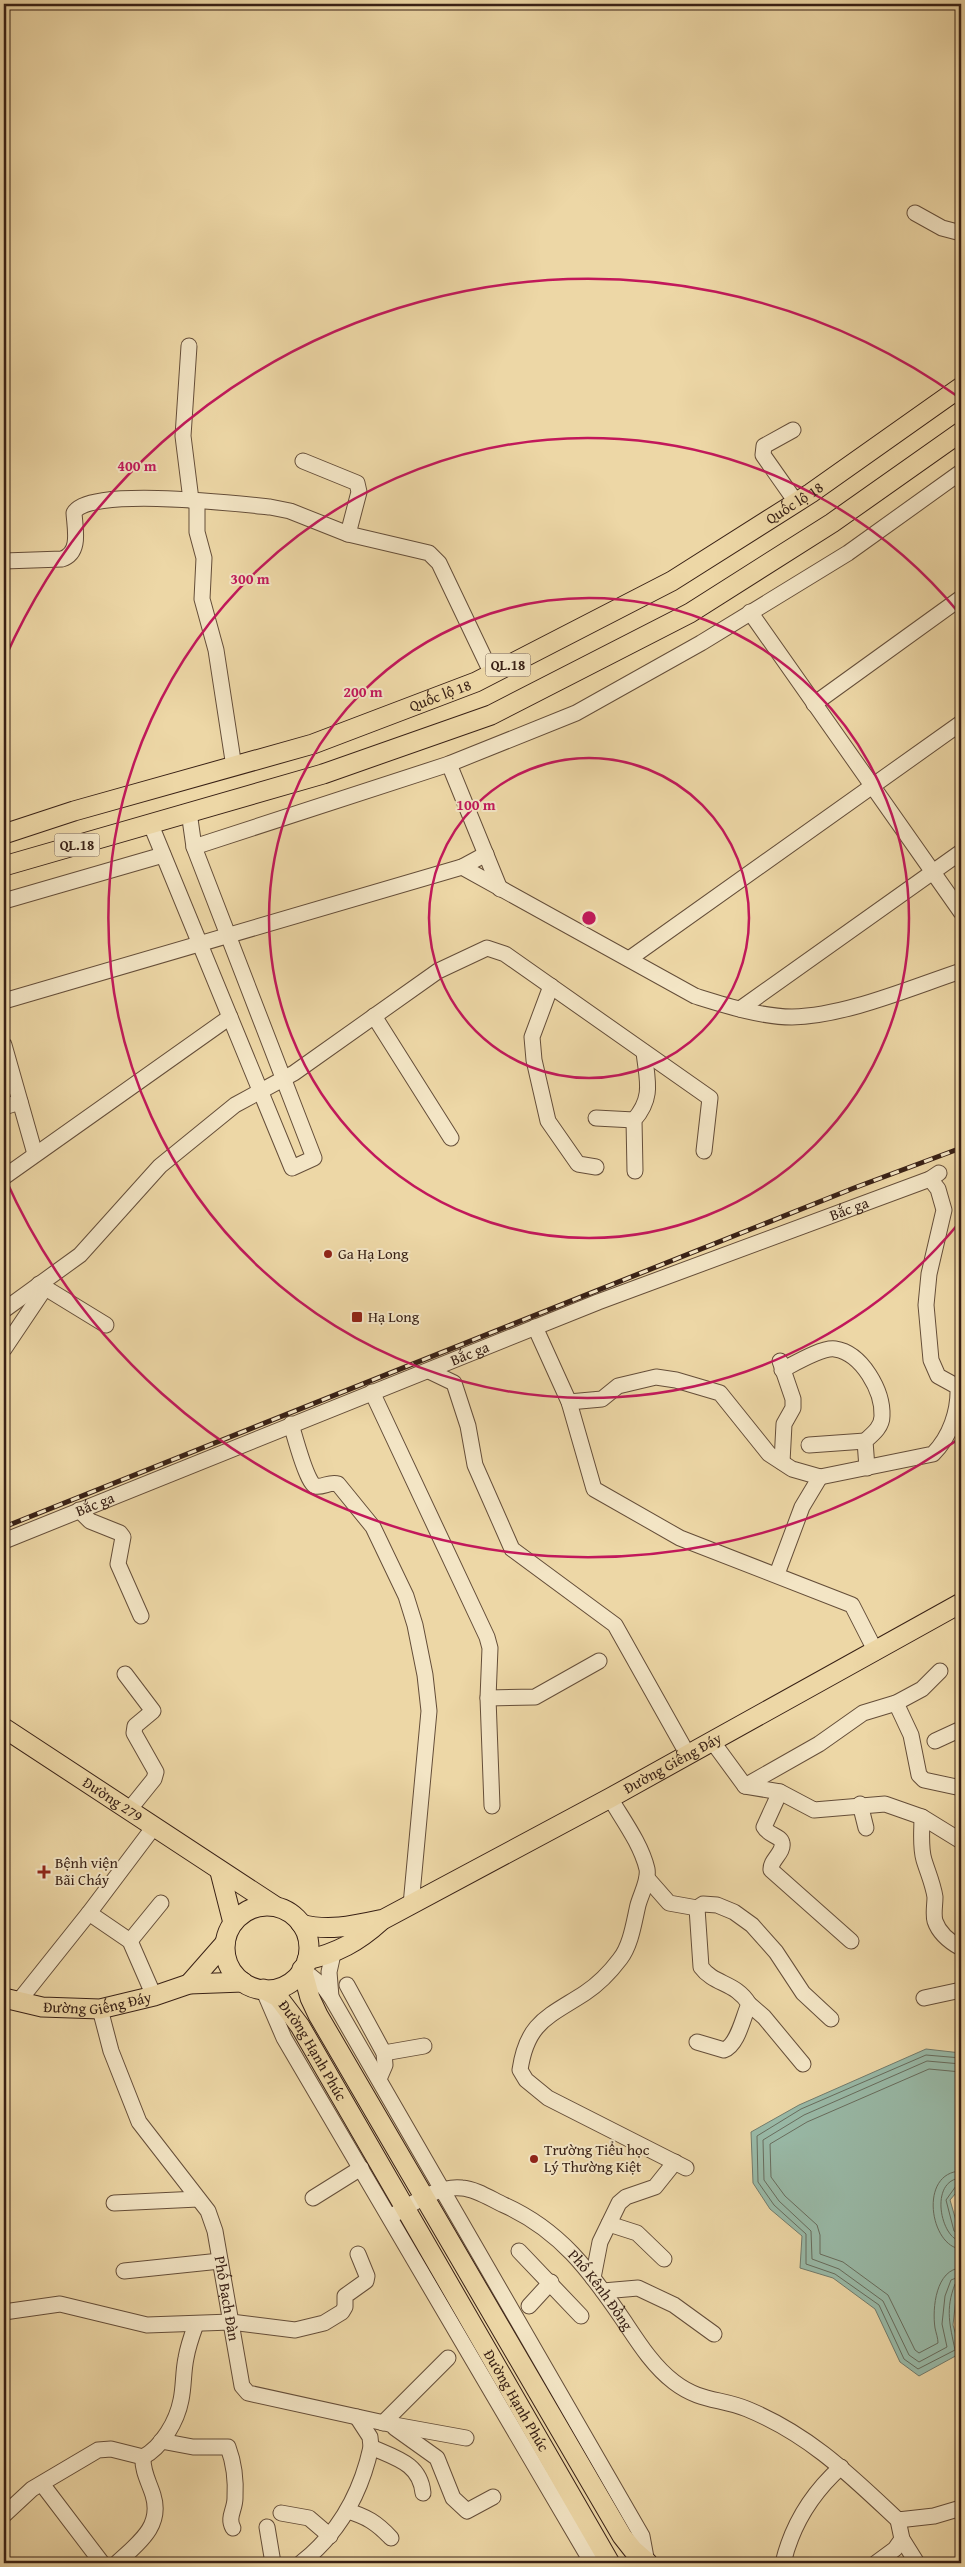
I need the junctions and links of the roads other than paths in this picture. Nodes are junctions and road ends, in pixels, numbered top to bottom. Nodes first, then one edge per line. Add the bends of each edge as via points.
1 (915, 213) dead end
2 (961, 233) edge
3 (189, 346) dead end
4 (961, 387) edge
5 (793, 430) dead end
6 (961, 432) edge
7 (303, 461) dead end
8 (961, 472) edge
9 (194, 500) junction
10 (796, 502) junction
11 (348, 534) junction
12 (4, 561) edge
13 (961, 598) edge
14 (750, 612) junction
15 (492, 674) junction
16 (814, 704) junction
17 (961, 723) edge
18 (449, 764) junction
19 (234, 767) junction
20 (181, 782) junction
21 (872, 786) junction
22 (190, 812) junction
23 (151, 825) junction
24 (4, 834) edge
25 (194, 847) junction
26 (961, 852) edge
27 (486, 854) junction
28 (163, 855) junction
29 (4, 866) edge
30 (462, 866) junction
31 (933, 872) junction
32 (500, 889) junction
33 (4, 901) edge
34 (961, 912) edge
35 (228, 934) junction
36 (199, 942) junction
37 (629, 959) junction
38 (961, 971) edge
39 (551, 986) junction
40 (4, 1001) edge
41 (740, 1009) junction
42 (374, 1016) junction
43 (230, 1017) junction
44 (4, 1046) edge
45 (644, 1052) junction
46 (283, 1079) junction
47 (261, 1091) junction
48 (20, 1102) junction
49 (4, 1107) edge
50 (596, 1118) dead end
51 (634, 1120) junction
52 (451, 1138) dead end
53 (704, 1152) dead end
54 (35, 1154) junction
55 (596, 1167) dead end
56 (635, 1171) dead end
57 (4, 1176) edge
58 (42, 1286) junction
59 (4, 1310) edge
60 (106, 1325) dead end
61 (534, 1328) junction
62 (4, 1349) edge
63 (429, 1371) junction
64 (372, 1392) junction
65 (569, 1402) junction
66 (291, 1424) junction
67 (866, 1441) junction
68 (809, 1445) dead end
69 (782, 1462) junction
70 (867, 1468) junction
71 (820, 1477) junction
72 (79, 1510) junction
73 (4, 1541) edge
74 (777, 1574) junction
75 (961, 1604) edge
76 (141, 1616) dead end
77 (876, 1652) junction
78 (599, 1661) dead end
79 (940, 1671) dead end
80 (125, 1674) dead end
81 (488, 1698) junction
82 (896, 1703) junction
83 (4, 1728) edge
84 (961, 1729) edge
85 (712, 1741) junction
86 (935, 1741) dead end
87 (688, 1755) junction
88 (745, 1786) junction
89 (961, 1788) edge
90 (780, 1792) junction
91 (610, 1798) junction
92 (860, 1804) junction
93 (492, 1806) dead end
94 (129, 1810) junction
95 (922, 1817) junction
96 (153, 1828) junction
97 (866, 1828) dead end
98 (961, 1841) edge
99 (220, 1872) junction
100 (647, 1878) junction
101 (161, 1903) dead end
102 (411, 1905) junction
103 (275, 1906) junction
104 (697, 1908) junction
105 (89, 1913) junction
106 (384, 1919) junction
107 (233, 1923) junction
108 (301, 1924) junction
109 (130, 1941) junction
110 (851, 1941) dead end
111 (225, 1943) junction
112 (961, 1948) edge
113 (333, 1954) junction
114 (307, 1969) junction
115 (242, 1982) junction
116 (189, 1984) junction
117 (346, 1985) dead end
118 (263, 1989) junction
119 (961, 1990) edge
120 (154, 1996) junction
121 (331, 1997) junction
122 (924, 1998) dead end
123 (11, 2000) edge
124 (749, 2004) junction
125 (100, 2009) junction
126 (831, 2019) dead end
127 (697, 2042) dead end
128 (424, 2046) dead end
129 (384, 2053) junction
130 (803, 2064) dead end
131 (379, 2078) junction
132 (361, 2168) junction
133 (442, 2190) junction
134 (313, 2198) dead end
135 (424, 2198) junction
136 (198, 2199) junction
137 (114, 2203) dead end
138 (398, 2213) junction
139 (609, 2224) junction
140 (519, 2251) dead end
141 (358, 2254) dead end
142 (664, 2259) dead end
143 (220, 2261) junction
144 (124, 2271) dead end
145 (593, 2278) junction
146 (551, 2282) junction
147 (604, 2291) junction
148 (529, 2306) dead end
149 (6, 2308) edge
150 (581, 2316) dead end
151 (231, 2322) junction
152 (196, 2324) junction
153 (714, 2334) dead end
154 (448, 2358) dead end
155 (357, 2417) junction
156 (386, 2424) junction
157 (466, 2438) dead end
158 (161, 2441) junction
159 (371, 2446) junction
160 (143, 2457) junction
161 (841, 2467) junction
162 (42, 2484) junction
163 (423, 2493) dead end
164 (493, 2496) dead end
165 (961, 2508) edge
166 (347, 2511) junction
167 (280, 2513) dead end
168 (4, 2515) edge
169 (898, 2520) junction
170 (267, 2527) dead end
171 (233, 2528) dead end
172 (330, 2536) junction
173 (391, 2538) dead end
174 (902, 2540) junction
175 (102, 2563) edge
176 (117, 2563) edge
177 (273, 2563) edge
178 (301, 2563) edge
179 (592, 2563) edge
180 (610, 2563) edge
181 (647, 2563) edge
182 (783, 2563) edge
183 (876, 2563) edge
184 (917, 2563) edge

1 - 2 street via 942,228
3 - 9 street via 183,436
4 - 10 main road, Quốc lộ 18 / QL.18
5 - 10 street via 762,450
6 - 22 main road, QL.18 via 832,523 690,613 491,716 323,774
7 - 11 street via 357,484 359,492
8 - 14 street via 848,553
9 - 11 street via 270,507 298,514
9 - 12 street via 137,497 83,505 74,513 75,547 70,555 62,559
9 - 19 street via 204,558 202,598 216,650
10 - 15 main road, Quốc lộ 18 / QL.18 via 672,581
11 - 15 street via 423,550 435,557
13 - 16 street
14 - 16 street
14 - 18 street via 576,713
15 - 19 main road, Quốc lộ 18 / QL.18 via 313,744
16 - 21 street
17 - 21 street
18 - 25 street
18 - 27 street
19 - 20 main road, Quốc lộ 18 / QL.18
20 - 22 main road
20 - 24 main road, Quốc lộ 18 / QL.18
21 - 31 street
21 - 37 street
22 - 23 main road, QL.18
22 - 25 street
23 - 28 street
23 - 29 main road, QL.18
25 - 35 street
26 - 31 street
27 - 30 street
27 - 32 street
28 - 33 street
28 - 36 street
30 - 32 street
30 - 35 street
31 - 34 street
31 - 41 street
32 - 37 street
35 - 36 street
35 - 46 street
36 - 40 street
36 - 43 street
37 - 41 street via 695,996
38 - 41 street via 835,1011 791,1017
39 - 42 street via 505,954 486,948 438,971
39 - 45 street
39 - 55 street via 532,1038 548,1121 578,1164
42 - 46 street
42 - 52 street
43 - 47 street
43 - 54 street
44 - 48 street
45 - 51 street via 646,1103
45 - 53 street via 710,1098
46 - 47 street
46 - 47 street via 314,1158 292,1168
47 - 58 street via 235,1105 160,1166 80,1255
48 - 49 street
48 - 54 street
50 - 51 street
51 - 56 street
54 - 57 street
58 - 59 street
58 - 60 street
58 - 62 street
61 - 63 street, Bắc ga
61 - 65 street
61 - 70 street, Bắc ga via 934,1176 944,1210 929,1274 926,1305 931,1360 938,1376 958,1387 959,1405 944,1444 933,1454
63 - 64 street, Bắc ga
63 - 87 street via 454,1383 468,1426 475,1465 512,1549 615,1624
64 - 66 street, Bắc ga
64 - 81 street via 487,1637 490,1648
65 - 69 street via 602,1399 618,1386 656,1377 676,1380 720,1393 769,1454
65 - 74 street via 594,1489 680,1538
66 - 72 street, Bắc ga
66 - 102 street via 313,1484 338,1484 373,1527 406,1596 415,1625 429,1711
67 - 68 street
67 - 69 street via 878,1430 882,1417 874,1382 852,1355 833,1349 781,1365 793,1408 784,1424
67 - 70 street
69 - 71 street via 792,1469
70 - 71 street
71 - 74 street via 802,1507
72 - 73 street, Bắc ga
72 - 76 street via 90,1521 123,1537 118,1564
74 - 77 street via 852,1605
75 - 77 main road, Đường Giếng Đáy
77 - 85 main road, Đường Giếng Đáy
78 - 81 street via 535,1697
79 - 82 street via 922,1689
80 - 94 street via 153,1711 135,1726 134,1734 156,1772
81 - 93 street
82 - 88 street via 863,1713 819,1744
82 - 89 street via 911,1735 919,1775 924,1780
83 - 94 main road, Đường 279
84 - 86 street
85 - 87 main road, Đường Giếng Đáy
85 - 88 street
87 - 91 main road, Đường Giếng Đáy
88 - 90 street
90 - 92 street via 814,1810
90 - 110 street via 764,1827 782,1843 771,1870
91 - 100 street via 639,1848 647,1868
91 - 102 main road, Đường Giếng Đáy
92 - 95 street via 885,1804
92 - 97 street
94 - 96 main road, Đường 279
95 - 98 street
95 - 112 street via 922,1846 932,1879 934,1919 951,1943
96 - 99 main road, Đường 279
96 - 105 street
99 - 103 main road, Đường 279
99 - 107 main road
100 - 104 street via 669,1903
100 - 139 street via 620,1959 586,1992 540,2022 528,2039 520,2070 526,2080 548,2098 680,2165 655,2187 626,2197 619,2203
101 - 109 street
102 - 106 main road, Đường Giếng Đáy
103 - 107 main road via 252,1908
103 - 108 main road via 290,1913
104 - 124 street via 701,1967 707,1975 742,1992
104 - 126 street via 704,1904 717,1904 752,1925 776,1952 803,1994
105 - 109 street
105 - 123 street
106 - 108 main road, Đường Giếng Đáy via 347,1927 317,1928
106 - 113 main road, Đường Giếng Đáy
107 - 111 main road
108 - 114 main road via 309,1948
109 - 120 street
111 - 115 main road via 228,1965
111 - 116 main road, Đường Giếng Đáy
113 - 114 main road, Đường Giếng Đáy
113 - 121 street, Đường Hạnh Phúc
114 - 118 main road via 286,1985
114 - 121 street, Đường Hạnh Phúc
114 - 135 main road, Đường Hạnh Phúc via 310,1998
115 - 116 main road, Đường Giếng Đáy
115 - 118 main road
116 - 120 main road, Đường Giếng Đáy
117 - 129 street
118 - 132 street, Đường Hạnh Phúc via 284,2038
118 - 138 main road, Đường Hạnh Phúc via 278,1997 300,2026
119 - 122 street
120 - 125 main road, Đường Giếng Đáy
121 - 131 street, Đường Hạnh Phúc
123 - 125 main road, Đường Giếng Đáy via 42,2007
124 - 127 street via 728,2049
124 - 130 street
125 - 136 street, Phố Bạch Đàn via 111,2051 139,2122
128 - 129 street
129 - 131 street via 385,2065
131 - 133 street, Đường Hạnh Phúc
132 - 134 street
132 - 138 street, Đường Hạnh Phúc
133 - 135 street
133 - 145 street, Phố Kênh Đồng via 463,2188 528,2216 560,2239
133 - 181 street, Đường Hạnh Phúc via 642,2536
135 - 138 street
135 - 181 main road, Đường Hạnh Phúc via 622,2536
136 - 137 street
136 - 143 street, Phố Bạch Đàn via 208,2211
138 - 179 street, Đường Hạnh Phúc
138 - 180 main road, Đường Hạnh Phúc
139 - 142 street via 637,2233
139 - 145 street via 600,2242
140 - 146 street
141 - 151 street via 367,2276 366,2282 346,2296 342,2312 324,2323 295,2330
143 - 144 street
143 - 151 street, Phố Bạch Đàn
145 - 147 street, Phố Kênh Đồng
146 - 148 street
146 - 150 street
147 - 153 street via 638,2288 674,2305
147 - 161 street, Phố Kênh Đồng via 673,2382 698,2397 746,2409 808,2440
149 - 152 street via 40,2308 60,2304 147,2325
151 - 152 street
151 - 155 street, Phố Bạch Đàn via 242,2386 248,2394
152 - 158 street via 185,2358 181,2401
154 - 156 street
155 - 156 street, Phố Bạch Đàn
155 - 159 street via 370,2437
156 - 157 street, Phố Bạch Đàn
156 - 164 street via 436,2458 453,2498 467,2511
158 - 160 street
158 - 171 street via 193,2447 228,2447 234,2469 236,2499 230,2518
159 - 163 street via 418,2472
159 - 166 street
160 - 162 street via 111,2449 98,2450
160 - 176 street via 155,2503 154,2522 146,2535
161 - 169 street, Phố Kênh Đồng
161 - 182 street via 824,2482 795,2525
162 - 168 street
162 - 175 street
165 - 169 street via 934,2516
166 - 172 street
166 - 173 street via 365,2516
167 - 172 street via 309,2518
169 - 174 street
170 - 177 street
172 - 178 street
174 - 183 street
174 - 184 street

